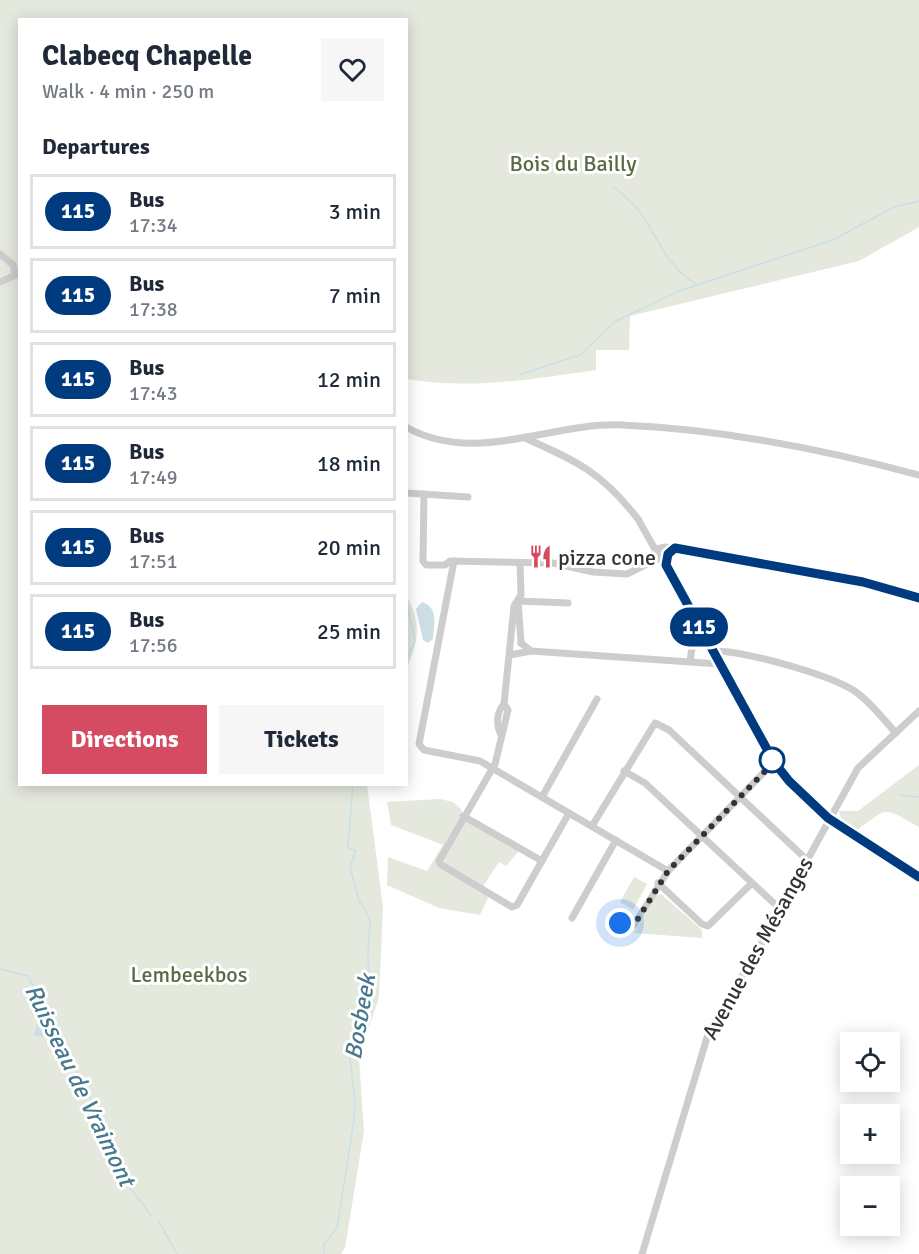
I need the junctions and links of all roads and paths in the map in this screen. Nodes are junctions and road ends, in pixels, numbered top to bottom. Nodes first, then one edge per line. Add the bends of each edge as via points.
1 (0, 254) edge
2 (17, 274) edge
3 (0, 282) edge
4 (408, 427) edge
5 (527, 439) junction
6 (919, 475) edge
7 (408, 493) edge
8 (424, 495) junction
9 (468, 497) dead end
10 (675, 548) junction
11 (656, 549) junction
12 (661, 557) junction
13 (454, 561) junction
14 (520, 563) junction
15 (666, 565) junction
16 (919, 598) edge
17 (518, 601) junction
18 (568, 603) dead end
19 (696, 622) junction
20 (511, 642) junction
21 (521, 642) junction
22 (531, 651) junction
23 (712, 651) junction
24 (510, 655) junction
25 (690, 661) junction
26 (719, 664) junction
27 (597, 699) dead end
28 (919, 711) edge
29 (896, 733) junction
30 (774, 762) junction
31 (492, 768) junction
32 (624, 771) junction
33 (542, 797) junction
34 (739, 797) junction
35 (569, 813) junction
36 (463, 816) junction
37 (828, 818) junction
38 (592, 826) junction
39 (702, 836) junction
40 (616, 840) junction
41 (806, 859) junction
42 (542, 861) junction
43 (668, 871) junction
44 (919, 877) edge
45 (658, 883) junction
46 (751, 884) junction
47 (779, 909) junction
48 (572, 918) dead end
49 (620, 923) dead end
50 (642, 1254) edge

1 - 2 street
2 - 3 street
4 - 5 street via 443,440 506,443
5 - 6 street via 591,426 665,429 757,438
5 - 11 street via 568,456 608,483 638,519
7 - 8 street
8 - 9 street
8 - 13 street via 423,561 426,565 445,565
10 - 11 street
10 - 15 street via 668,554
10 - 16 street via 863,582
11 - 12 street
12 - 14 street via 627,574 593,572 553,563
12 - 15 street
13 - 14 street
13 - 31 street via 419,744 424,750 477,760
14 - 17 street
15 - 19 street
17 - 18 street
17 - 20 street via 514,606
17 - 21 street
19 - 23 street
19 - 25 street
20 - 21 street
20 - 24 street
21 - 22 street
22 - 24 street
22 - 25 street
23 - 26 street
23 - 29 street via 733,651 841,684 868,703
24 - 31 street
25 - 26 street
26 - 30 street
27 - 33 street
28 - 29 street, Avenue des Mésanges
29 - 37 street, Avenue des Mésanges via 858,768
30 - 34 street
30 - 37 street
31 - 33 street
31 - 36 street
32 - 34 street via 655,723 669,730
32 - 38 street
32 - 39 street via 645,783
33 - 35 street
34 - 39 street
34 - 41 street
35 - 38 street
35 - 42 street
36 - 42 street
36 - 42 street via 439,861 442,868 512,907 517,905
37 - 41 street, Avenue des Mésanges
37 - 44 street
38 - 40 street
39 - 43 street
39 - 46 street
40 - 43 street
40 - 48 street
41 - 47 street, Avenue des Mésanges
43 - 45 street
45 - 46 street via 708,926
45 - 49 street via 634,925
46 - 47 street
47 - 50 street, Avenue des Mésanges via 709,1031

